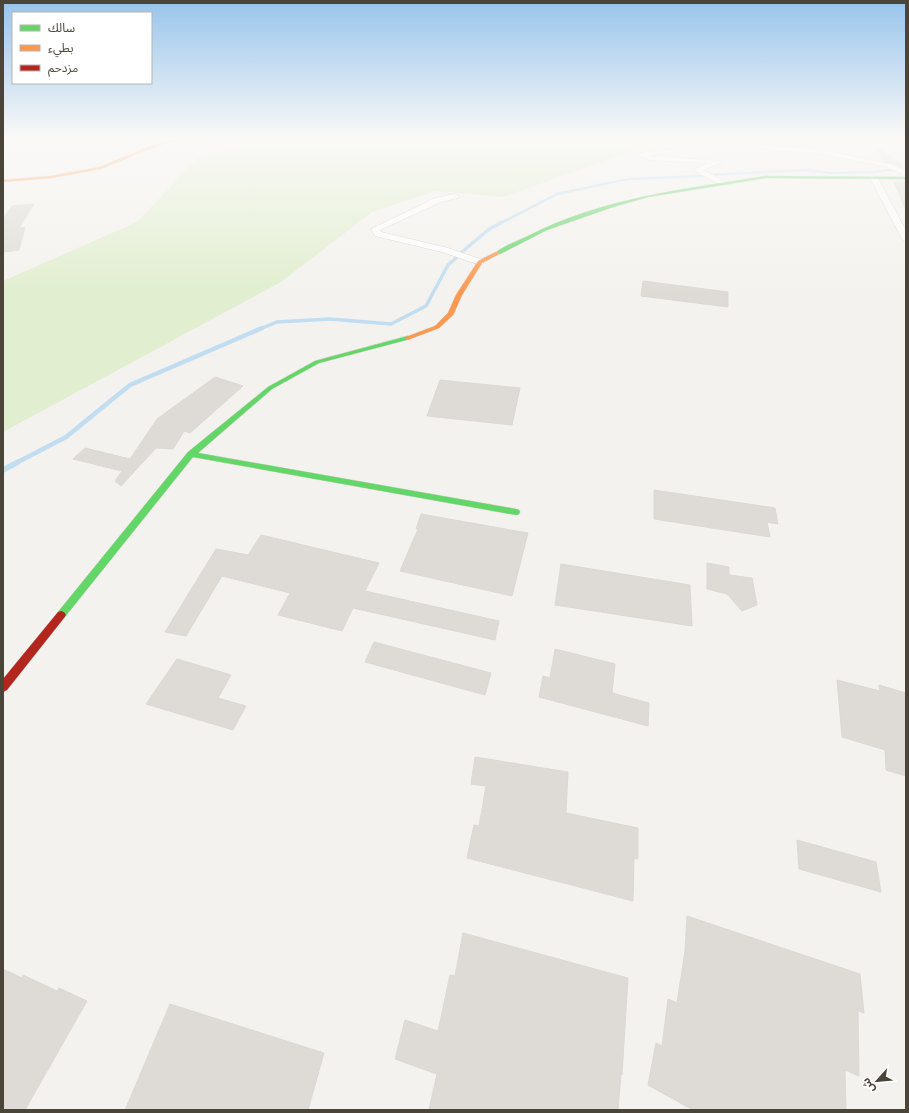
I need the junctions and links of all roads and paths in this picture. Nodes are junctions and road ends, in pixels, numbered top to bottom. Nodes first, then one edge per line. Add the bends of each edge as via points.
1 (678, 191) edge
2 (881, 191) edge
3 (455, 196) dead end
4 (906, 239) edge
5 (480, 262) junction
6 (191, 454) junction
7 (516, 512) dead end
8 (3, 688) edge

1 - 5 street via 611,206 545,229
2 - 4 street
3 - 5 street via 438,200 375,230 378,234
5 - 6 street via 459,295 451,314 437,327 412,337 317,362 270,388
6 - 7 street
6 - 8 street

